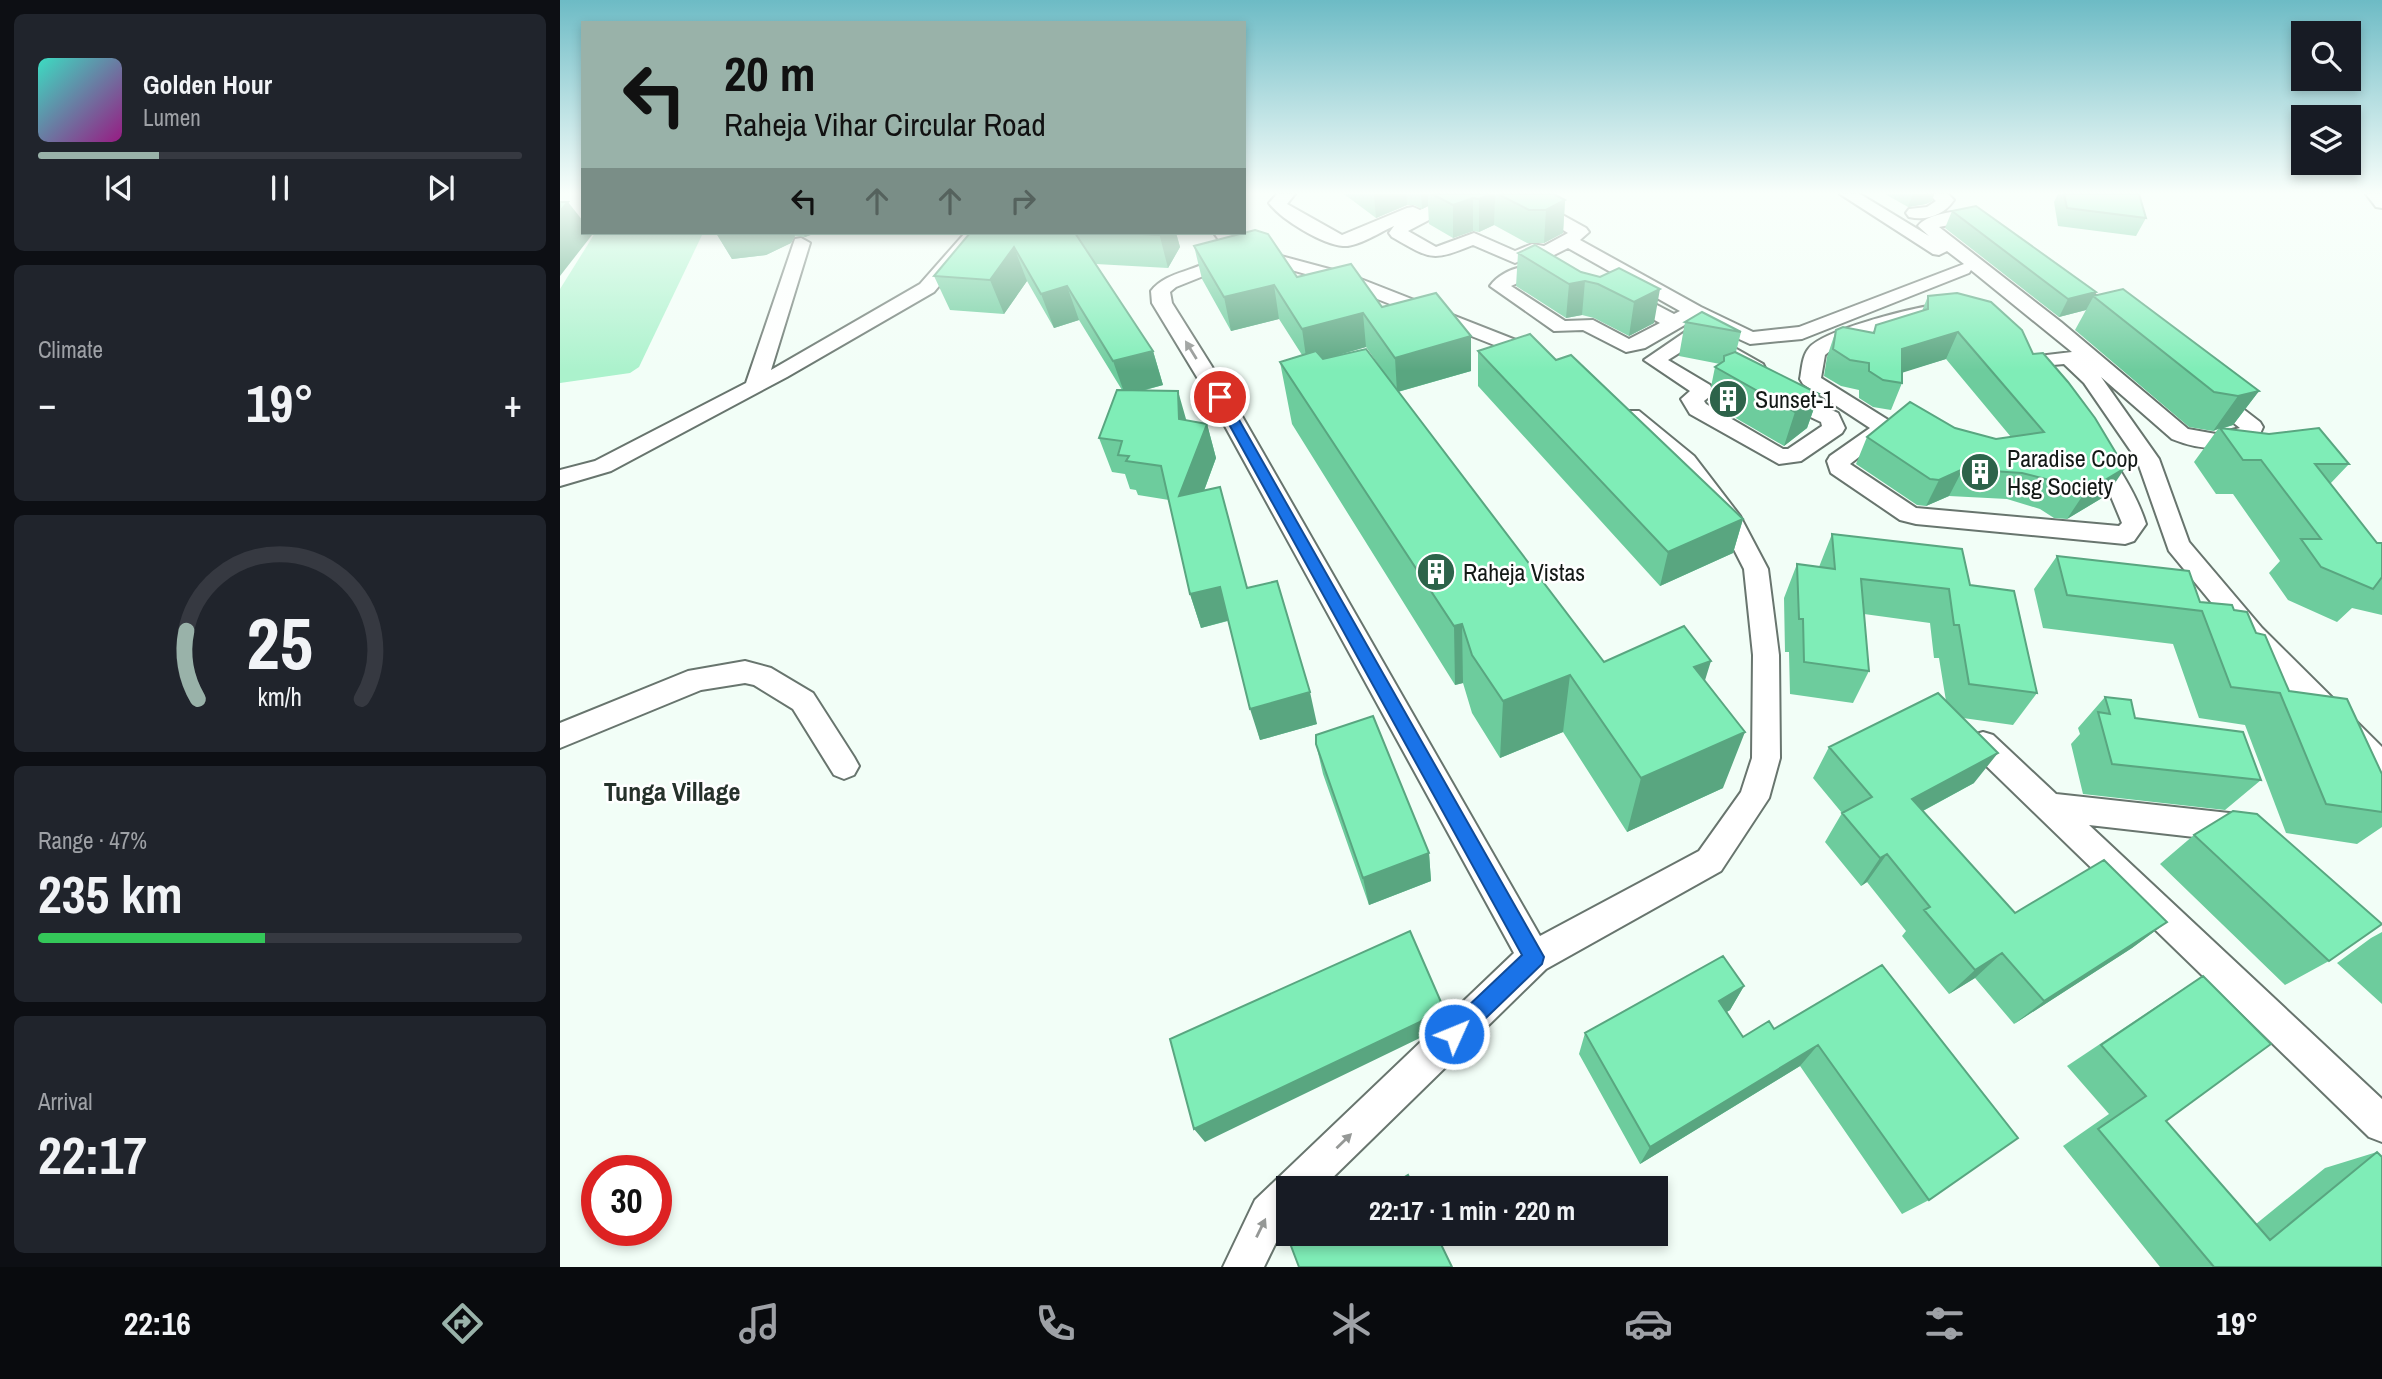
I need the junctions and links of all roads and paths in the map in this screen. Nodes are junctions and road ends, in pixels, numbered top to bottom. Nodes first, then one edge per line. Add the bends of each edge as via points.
1 (798, 253) edge
2 (957, 253) edge
3 (1226, 253) edge
4 (1267, 253) edge
5 (1505, 253) edge
6 (1524, 253) edge
7 (1590, 253) edge
8 (1943, 253) edge
9 (1958, 253) edge
10 (2025, 253) edge
11 (1962, 269) junction
12 (1562, 285) edge
13 (1603, 298) edge
14 (1694, 311) junction
15 (2107, 313) junction
16 (1971, 315) edge
17 (1674, 322) junction
18 (2044, 329) junction
19 (1750, 338) junction
20 (2009, 343) edge
21 (1726, 351) junction
22 (2068, 357) junction
23 (2028, 362) junction
24 (1559, 367) edge
25 (755, 386) junction
26 (2052, 390) edge
27 (1612, 401) edge
28 (2082, 430) edge
29 (560, 478) edge
30 (560, 736) edge
31 (1983, 744) edge
32 (2382, 762) edge
33 (844, 766) dead end
34 (2049, 807) junction
35 (2238, 828) edge
36 (1534, 957) junction
37 (2382, 1124) edge
38 (1307, 1176) edge
39 (1276, 1206) edge
40 (1242, 1267) edge

1 - 25 street
2 - 25 street via 927,288
36 -> 3 street via 1163,303 1160,290 1225,261
4 - 24 street via 1527,350
5 - 6 street via 1515,258
7 - 14 street
8 - 11 street
9 - 18 street
10 - 15 street
11 - 18 street
11 - 19 street via 1802,333
12 - 17 street via 1534,269 1499,286 1561,327 1586,324 1626,346 1638,344
13 - 17 street via 1618,293
14 - 17 street
14 - 19 street
15 - 18 street
15 - 18 street via 2238,414 2251,431 2216,441 2180,434
16 - 28 street via 1934,310 1910,314 1815,353 1810,379 1885,428 1838,461 1839,468 1916,516 2125,535 2134,524 2129,507
18 - 22 street
19 - 21 street
20 - 23 street
21 - 21 street via 1756,368 1763,386 1830,418 1834,428 1793,456 1779,457 1698,410 1692,399 1703,390 1654,360 1697,335
22 - 23 street
22 - 32 street via 2091,378 2148,459 2178,545 2253,635 2365,751
23 - 26 street
25 - 29 street via 603,466
27 - 36 street via 1686,461 1732,522 1756,569 1766,655 1766,758 1754,798 1710,861
30 - 33 street via 698,679 745,672 761,676 803,701
31 - 34 street
34 - 35 street
34 - 37 street
38 -> 36 street
40 -> 39 street

